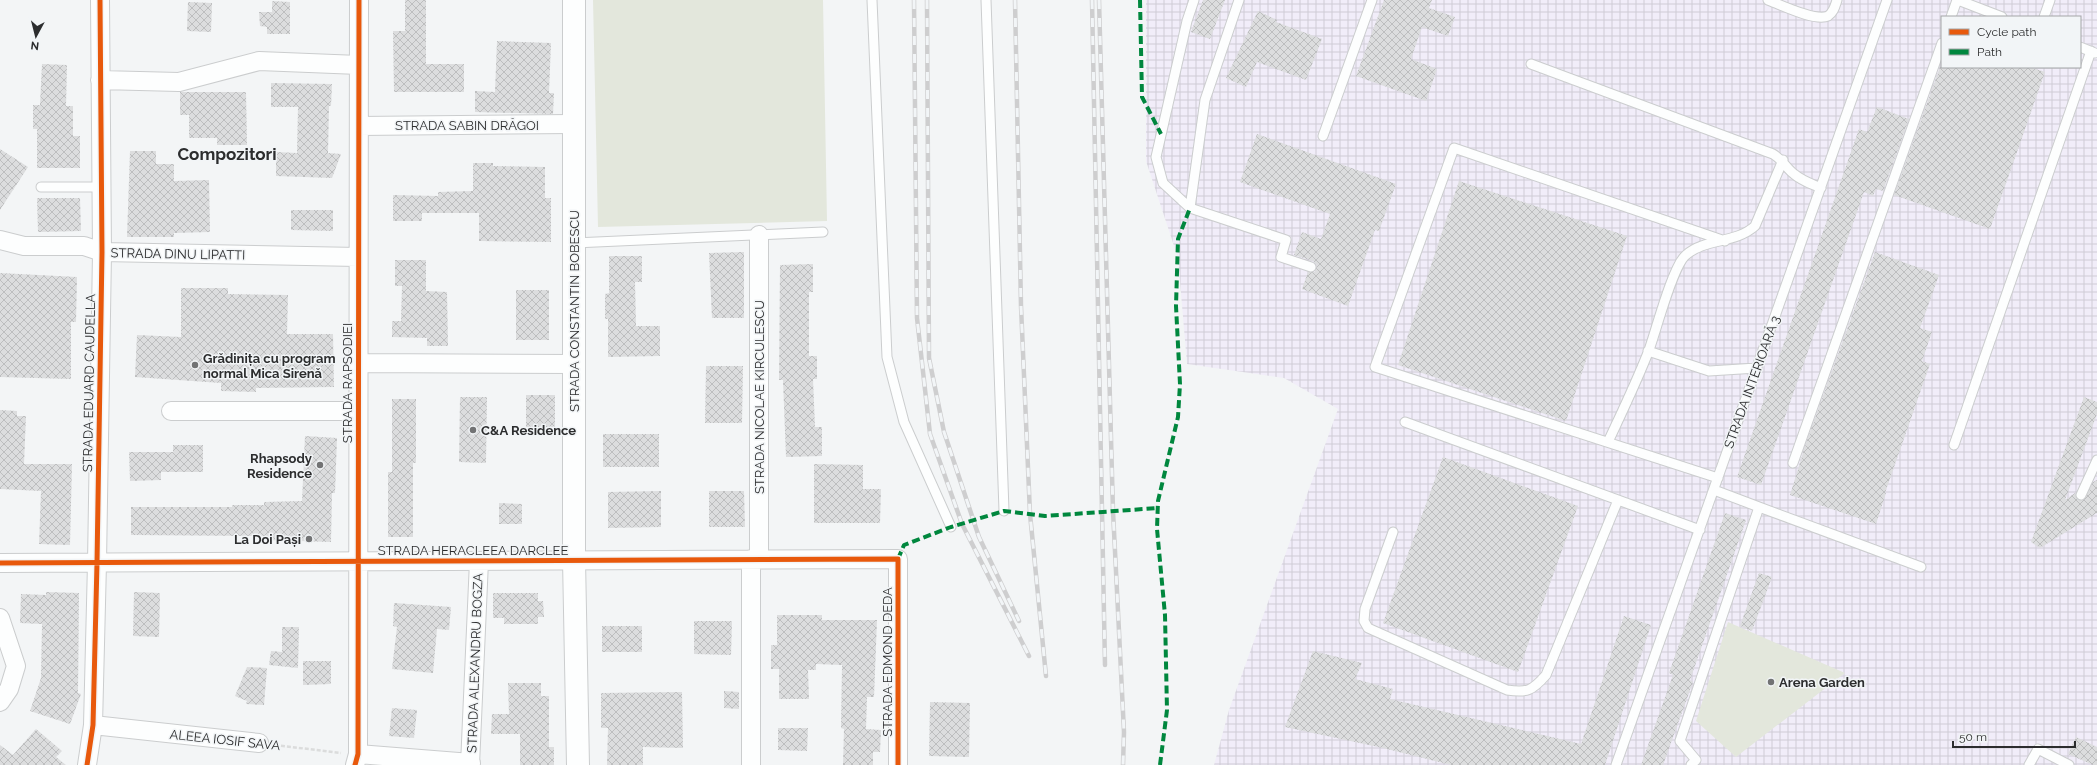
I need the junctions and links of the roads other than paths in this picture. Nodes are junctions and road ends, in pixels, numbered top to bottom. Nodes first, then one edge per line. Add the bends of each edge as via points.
1 (100, 0) edge
2 (359, 0) edge
3 (574, 0) edge
4 (872, 0) edge
5 (986, 0) edge
6 (1194, 0) edge
7 (1239, 0) edge
8 (1372, 0) edge
9 (1768, 0) edge
10 (1837, 0) edge
11 (1887, 0) edge
12 (1958, 0) edge
13 (2050, 0) edge
14 (1951, 16) edge
15 (1999, 16) edge
16 (2044, 16) edge
17 (1941, 46) edge
18 (2081, 47) edge
19 (2094, 52) edge
20 (1531, 64) dead end
21 (359, 65) junction
22 (100, 80) junction
23 (574, 124) junction
24 (359, 126) junction
25 (1323, 136) dead end
26 (1783, 160) junction
27 (41, 187) dead end
28 (101, 187) junction
29 (1821, 188) junction
30 (1190, 208) junction
31 (823, 232) dead end
32 (759, 235) junction
33 (0, 240) edge
34 (1725, 241) junction
35 (574, 243) junction
36 (102, 252) junction
37 (358, 257) junction
38 (1310, 267) dead end
39 (1648, 351) junction
40 (358, 363) junction
41 (574, 364) junction
42 (1757, 368) junction
43 (171, 411) dead end
44 (358, 411) junction
45 (1405, 422) dead end
46 (1608, 442) junction
47 (1954, 445) dead end
48 (2097, 460) edge
49 (1793, 463) dead end
50 (1718, 478) junction
51 (1714, 490) junction
52 (2081, 495) dead end
53 (1618, 500) junction
54 (1759, 507) junction
55 (1004, 511) dead end
56 (951, 527) dead end
57 (1700, 530) junction
58 (1393, 532) dead end
59 (755, 559) junction
60 (898, 559) joint
61 (574, 560) junction
62 (357, 561) junction
63 (479, 561) junction
64 (97, 562) junction
65 (0, 563) edge
66 (1921, 567) dead end
67 (0, 618) edge
68 (0, 702) edge
69 (93, 725) junction
70 (259, 743) road end
71 (357, 760) edge
72 (470, 764) edge
73 (87, 765) edge
74 (578, 765) edge
75 (751, 765) edge
76 (898, 765) edge
77 (1616, 765) edge
78 (1691, 765) edge
79 (2029, 765) edge
80 (2069, 765) edge

1 - 22 street, STRADA EDUARD CAUDELLA
2 - 21 street, STRADA RAPSODIEI
3 - 23 street, STRADA CONSTANTIN BOBESCU
4 - 56 lane via 887,357 904,422
5 - 55 lane
6 - 30 lane via 1156,157 1163,183
7 - 30 lane via 1205,100
8 - 25 lane
9 - 10 lane via 1817,17 1827,16 1833,11
11 - 29 lane, STRADA INTERIOARĂ 3
12 - 14 lane
12 - 15 lane
13 - 16 lane
17 - 49 lane
18 - 19 lane
19 - 47 lane
20 - 26 lane via 1774,154
21 - 22 street via 259,61 179,82
21 - 24 street, STRADA RAPSODIEI
22 - 28 street, STRADA EDUARD CAUDELLA
23 - 24 street, STRADA SABIN DRĂGOI
23 - 35 street, STRADA CONSTANTIN BOBESCU
24 - 37 street, STRADA RAPSODIEI
26 - 29 lane via 1801,179
26 - 34 lane via 1755,226 1746,234
27 - 28 lane
28 - 36 street, STRADA EDUARD CAUDELLA
29 - 42 lane, STRADA INTERIOARĂ 3
30 - 38 lane via 1286,240 1280,257
31 - 32 lane
32 - 35 lane
32 - 59 street, STRADA NICOLAE KIRCULESCU
33 - 36 street, STRADA DINU LIPATTI via 24,246 84,246
34 - 39 lane via 1693,248 1684,256 1676,271
34 - 46 lane via 1454,148 1375,367
35 - 41 street, STRADA CONSTANTIN BOBESCU
36 - 37 street, STRADA DINU LIPATTI
36 - 64 street, STRADA EDUARD CAUDELLA
37 - 40 street, STRADA RAPSODIEI
39 - 42 lane via 1709,371
39 - 46 lane
40 - 41 street
40 - 44 street, STRADA RAPSODIEI
41 - 61 street, STRADA CONSTANTIN BOBESCU
42 - 50 lane, STRADA INTERIOARĂ 3
43 - 44 street
44 - 62 street, STRADA RAPSODIEI
45 - 53 lane
46 - 50 lane
48 - 52 lane
50 - 51 lane, STRADA INTERIOARĂ 3
51 - 54 lane
51 - 57 lane, STRADA INTERIOARĂ 3
53 - 57 lane
53 - 58 lane via 1546,675 1536,687 1522,692 1507,690 1368,628 1364,620 1365,609
54 - 66 lane
54 - 78 lane via 1680,741 1696,760
57 - 77 lane, STRADA INTERIOARĂ 3
59 - 60 street, STRADA HERACLEEA DARCLEE
59 - 61 street, STRADA HERACLEEA DARCLEE
59 - 75 street, STRADA NICOLAE KIRCULESCU
60 - 76 street, STRADA EDMOND DEDA
61 - 63 street, STRADA HERACLEEA DARCLEE
61 - 74 street, STRADA CONSTANTIN BOBESCU
62 - 63 street, STRADA HERACLEEA DARCLEE
62 - 64 street, STRADA HERACLEEA DARCLEE
62 - 71 street, STRADA RAPSODIEI
63 - 72 street, STRADA ALEXANDRU BOGZA
64 - 65 street, STRADA HERACLEEA DARCLEE
64 - 69 street, STRADA EDUARD CAUDELLA
67 - 68 street via 16,666 9,689
69 - 70 street, ALEEA IOSIF SAVA
69 - 73 street, STRADA EDUARD CAUDELLA
71 - 72 street
79 - 80 lane via 2038,749

